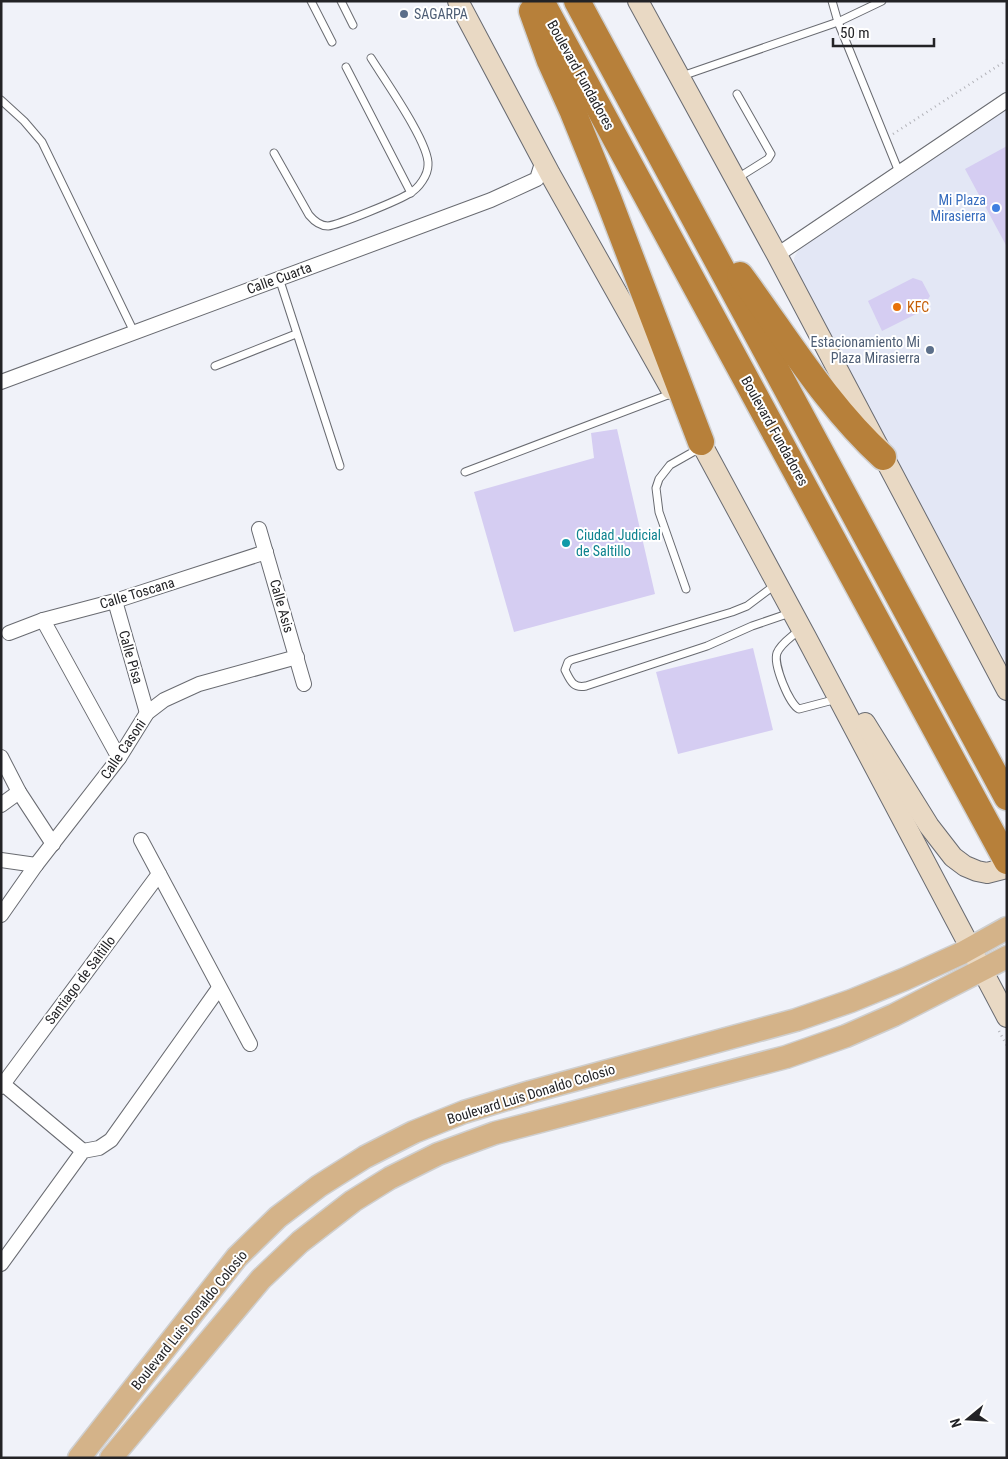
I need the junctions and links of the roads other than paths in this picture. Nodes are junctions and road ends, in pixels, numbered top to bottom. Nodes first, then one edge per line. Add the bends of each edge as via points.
1 (311, 1) edge
2 (341, 1) edge
3 (458, 1) edge
4 (528, 1) edge
5 (541, 1) edge
6 (577, 1) edge
7 (638, 1) edge
8 (832, 1) edge
9 (882, 1) edge
10 (838, 22) junction
11 (353, 25) dead end
12 (332, 42) dead end
13 (371, 58) dead end
14 (346, 67) dead end
15 (679, 77) junction
16 (737, 94) dead end
17 (1, 100) edge
18 (1007, 100) edge
19 (274, 153) dead end
20 (543, 160) junction
21 (899, 172) junction
22 (736, 179) junction
23 (411, 193) junction
24 (685, 200) junction
25 (777, 255) junction
26 (279, 278) junction
27 (134, 332) junction
28 (296, 334) junction
29 (215, 366) dead end
30 (1, 382) edge
31 (673, 393) junction
32 (702, 444) junction
33 (883, 457) junction
34 (340, 466) dead end
35 (465, 472) dead end
36 (259, 529) dead end
37 (266, 552) junction
38 (777, 583) junction
39 (686, 589) dead end
40 (115, 601) junction
41 (43, 620) junction
42 (800, 626) junction
43 (9, 633) dead end
44 (297, 657) junction
45 (304, 684) dead end
46 (1007, 690) edge
47 (838, 698) junction
48 (148, 713) junction
49 (1, 758) edge
50 (119, 758) junction
51 (19, 792) junction
52 (1007, 797) edge
53 (1, 805) edge
54 (141, 840) dead end
55 (53, 844) junction
56 (1, 860) edge
57 (1007, 861) edge
58 (36, 865) junction
59 (1007, 868) edge
60 (159, 874) junction
61 (1, 915) edge
62 (1007, 928) edge
63 (970, 949) junction
64 (1007, 958) edge
65 (983, 971) junction
66 (220, 988) junction
67 (1007, 1017) edge
68 (250, 1044) dead end
69 (2, 1085) edge
70 (83, 1150) junction
71 (1, 1264) edge
72 (79, 1458) edge
73 (111, 1458) edge

1 - 12 lane
2 - 11 lane
3 - 20 main road
4 - 32 highway
5 - 57 highway, Boulevard Fundadores
6 - 24 highway, Boulevard Fundadores
7 - 15 main road
8 - 10 lane
9 - 10 lane
10 - 15 lane
10 - 21 lane
13 - 23 lane via 421,138 427,154 429,163 425,177
14 - 23 lane
15 - 22 main road
16 - 22 lane via 771,154
17 - 27 lane via 42,142
18 - 21 street
19 - 23 lane via 309,215 322,225 344,221
20 - 26 street, Calle Cuarta via 537,179 517,189
20 - 31 main road
21 - 25 street
22 - 25 main road
24 - 33 highway via 828,398
24 - 52 highway, Boulevard Fundadores
25 - 33 main road
26 - 27 street, Calle Cuarta
26 - 28 lane
27 - 30 street, Calle Cuarta
28 - 29 lane
28 - 34 lane
31 - 32 main road
31 - 35 lane
32 - 38 main road
32 - 39 lane via 670,465 656,488 659,512
33 - 46 main road
36 - 37 street, Calle Asis
37 - 40 street, Calle Toscana
37 - 44 street, Calle Asis
38 - 42 main road
38 - 42 lane via 747,606 571,660 565,670 574,686 580,688 707,646 752,626
40 - 41 street, Calle Toscana
40 - 48 street, Calle Pisa
41 - 43 street, Calle Toscana
41 - 50 street
42 - 47 main road
42 - 47 lane via 780,647 776,657 788,696 794,707 799,709
42 - 59 main road via 953,857 977,871 987,873
44 - 45 street, Calle Asis
44 - 48 street, Calle Casoni via 199,684 164,700
47 - 63 main road
48 - 50 street, Calle Casoni
49 - 51 street
50 - 55 street, Calle Casoni
51 - 53 street
51 - 55 street
54 - 60 street
55 - 58 street, Calle Casoni
56 - 58 street
58 - 61 street, Calle Casoni
60 - 66 street
60 - 69 street, Santiago de Saltillo
62 - 63 main road, Boulevard Luis Donaldo Colosio
63 - 65 main road
63 - 72 main road, Boulevard Luis Donaldo Colosio via 896,983 796,1020 464,1112 365,1157 278,1217 237,1257
64 - 65 main road, Boulevard Luis Donaldo Colosio
65 - 67 main road
65 - 73 main road, Boulevard Luis Donaldo Colosio via 894,1015 819,1046 496,1134 438,1154 390,1178 353,1201 300,1242 261,1279
66 - 68 street
66 - 70 street via 110,1140 99,1148
69 - 70 street
70 - 71 street

